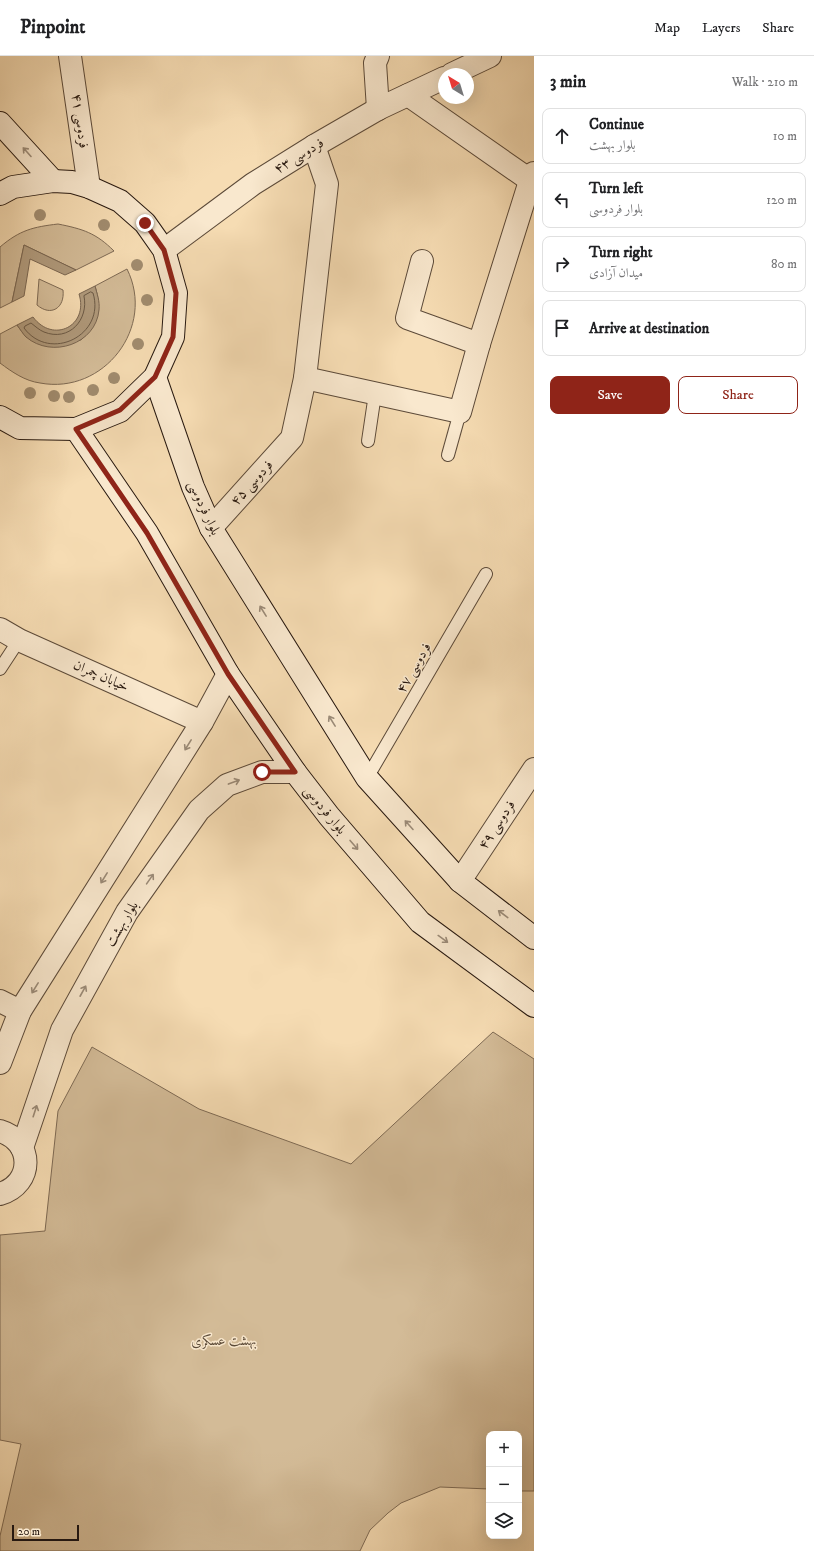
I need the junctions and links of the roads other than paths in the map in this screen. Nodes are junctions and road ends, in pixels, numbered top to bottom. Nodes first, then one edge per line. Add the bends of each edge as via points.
1 (70, 56) edge
2 (378, 56) edge
3 (490, 56) edge
4 (465, 68) edge
5 (438, 81) edge
6 (408, 95) junction
7 (378, 109) junction
8 (0, 123) edge
9 (314, 146) junction
10 (533, 179) edge
11 (53, 181) junction
12 (89, 187) junction
13 (0, 194) edge
14 (164, 250) junction
15 (422, 261) dead end
16 (479, 344) junction
17 (155, 377) junction
18 (305, 378) junction
19 (374, 394) junction
20 (460, 412) junction
21 (0, 417) edge
22 (76, 429) junction
23 (368, 441) dead end
24 (448, 455) dead end
25 (211, 528) junction
26 (486, 574) dead end
27 (0, 629) edge
28 (19, 640) junction
29 (0, 669) edge
30 (228, 674) junction
31 (202, 722) junction
32 (534, 769) edge
33 (295, 772) junction
34 (367, 778) junction
35 (460, 881) junction
36 (534, 938) edge
37 (0, 1000) edge
38 (534, 1006) edge
39 (20, 1011) junction
40 (0, 1064) edge
41 (0, 1131) edge
42 (22, 1148) junction
43 (0, 1194) edge

1 - 12 street, فردوسی ۴۱
2 - 7 street via 375,63
3 - 4 street
5 - 6 street, فردوسی ۴۳
6 - 7 street, فردوسی ۴۳
6 - 10 street
7 - 9 street, فردوسی ۴۳
11 -> 8 street
9 - 14 street, فردوسی ۴۳ via 253,184
9 - 18 street via 327,184
10 - 16 street
11 - 12 street via 72,182
11 - 13 street via 13,187
12 - 14 street via 120,201 145,223
14 - 17 street via 176,293 173,337
15 - 16 street via 407,318
16 - 20 street
17 - 22 street via 120,410
17 - 25 street, بلوار فردوسی via 193,487
18 - 19 street
18 - 25 street, فردوسی ۴۵ via 292,438
19 - 20 street
19 - 23 lane
20 - 24 lane
21 - 22 street via 20,428
22 - 30 street, بلوار فردوسی via 147,533
34 -> 25 street, بلوار فردوسی
26 - 34 lane, فردوسی ۴۷
27 - 28 street, خیابان چمران
28 - 29 lane
28 - 31 street, خیابان چمران
30 - 31 street
30 - 33 street, بلوار فردوسی
31 -> 39 street
32 - 35 street, فردوسی ۴۹
33 -> 38 street, بلوار فردوسی via 329,816 420,922
42 -> 33 street, بلوار بهشت via 62,1030 127,912 199,810 227,784 262,772
35 -> 34 street, بلوار فردوسی
36 -> 35 street, بلوار فردوسی
37 - 39 street
39 - 40 street
41 - 42 street via 8,1133
42 - 43 street via 26,1167 22,1177 8,1192

